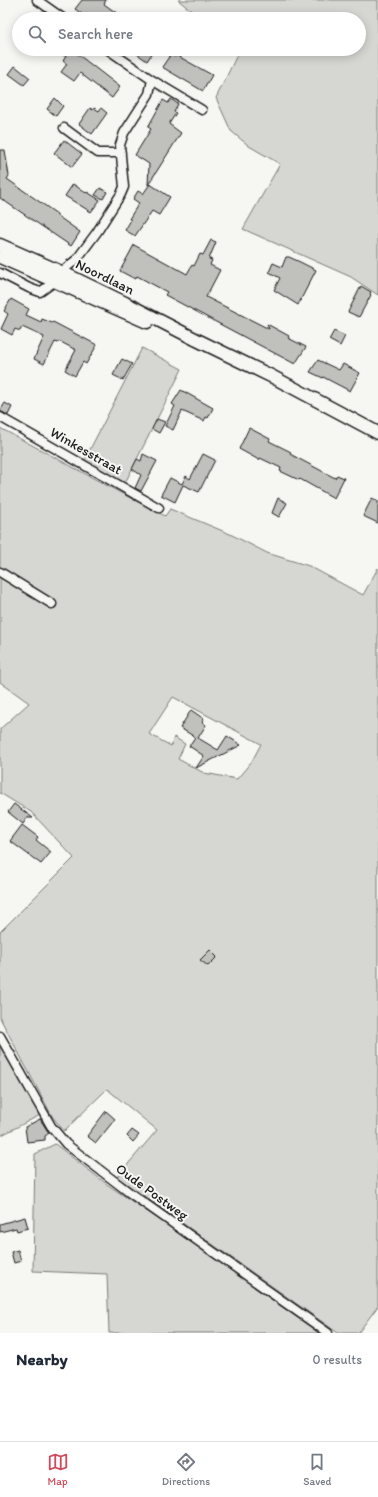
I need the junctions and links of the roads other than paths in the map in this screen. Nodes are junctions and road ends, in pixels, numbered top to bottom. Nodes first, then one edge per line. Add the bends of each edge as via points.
1 (37, 0) edge
2 (54, 12) edge
3 (117, 56) edge
4 (152, 80) junction
5 (202, 110) dead end
6 (64, 128) dead end
7 (120, 153) junction
8 (0, 245) edge
9 (0, 257) edge
10 (61, 272) junction
11 (0, 274) edge
12 (54, 282) junction
13 (195, 339) junction
14 (0, 417) edge
15 (378, 433) edge
16 (159, 508) dead end
17 (0, 572) edge
18 (52, 604) dead end
19 (0, 1036) edge
20 (328, 1333) edge

1 - 2 street
3 - 4 street
4 - 5 street
4 - 7 street via 149,94 124,133
6 - 7 street via 98,152
7 - 10 street via 124,186 121,194 77,259
8 - 10 main road, Noordlaan
9 - 12 main road, Noordlaan
10 - 12 street
10 - 13 main road, Noordlaan
11 - 12 street via 40,292
12 - 13 main road, Noordlaan via 166,331
13 - 15 main road, Noordlaan
14 - 16 street, Winkesstraat
17 - 18 street
19 - 20 street, Oude Postweg via 51,1126 66,1144 130,1193

